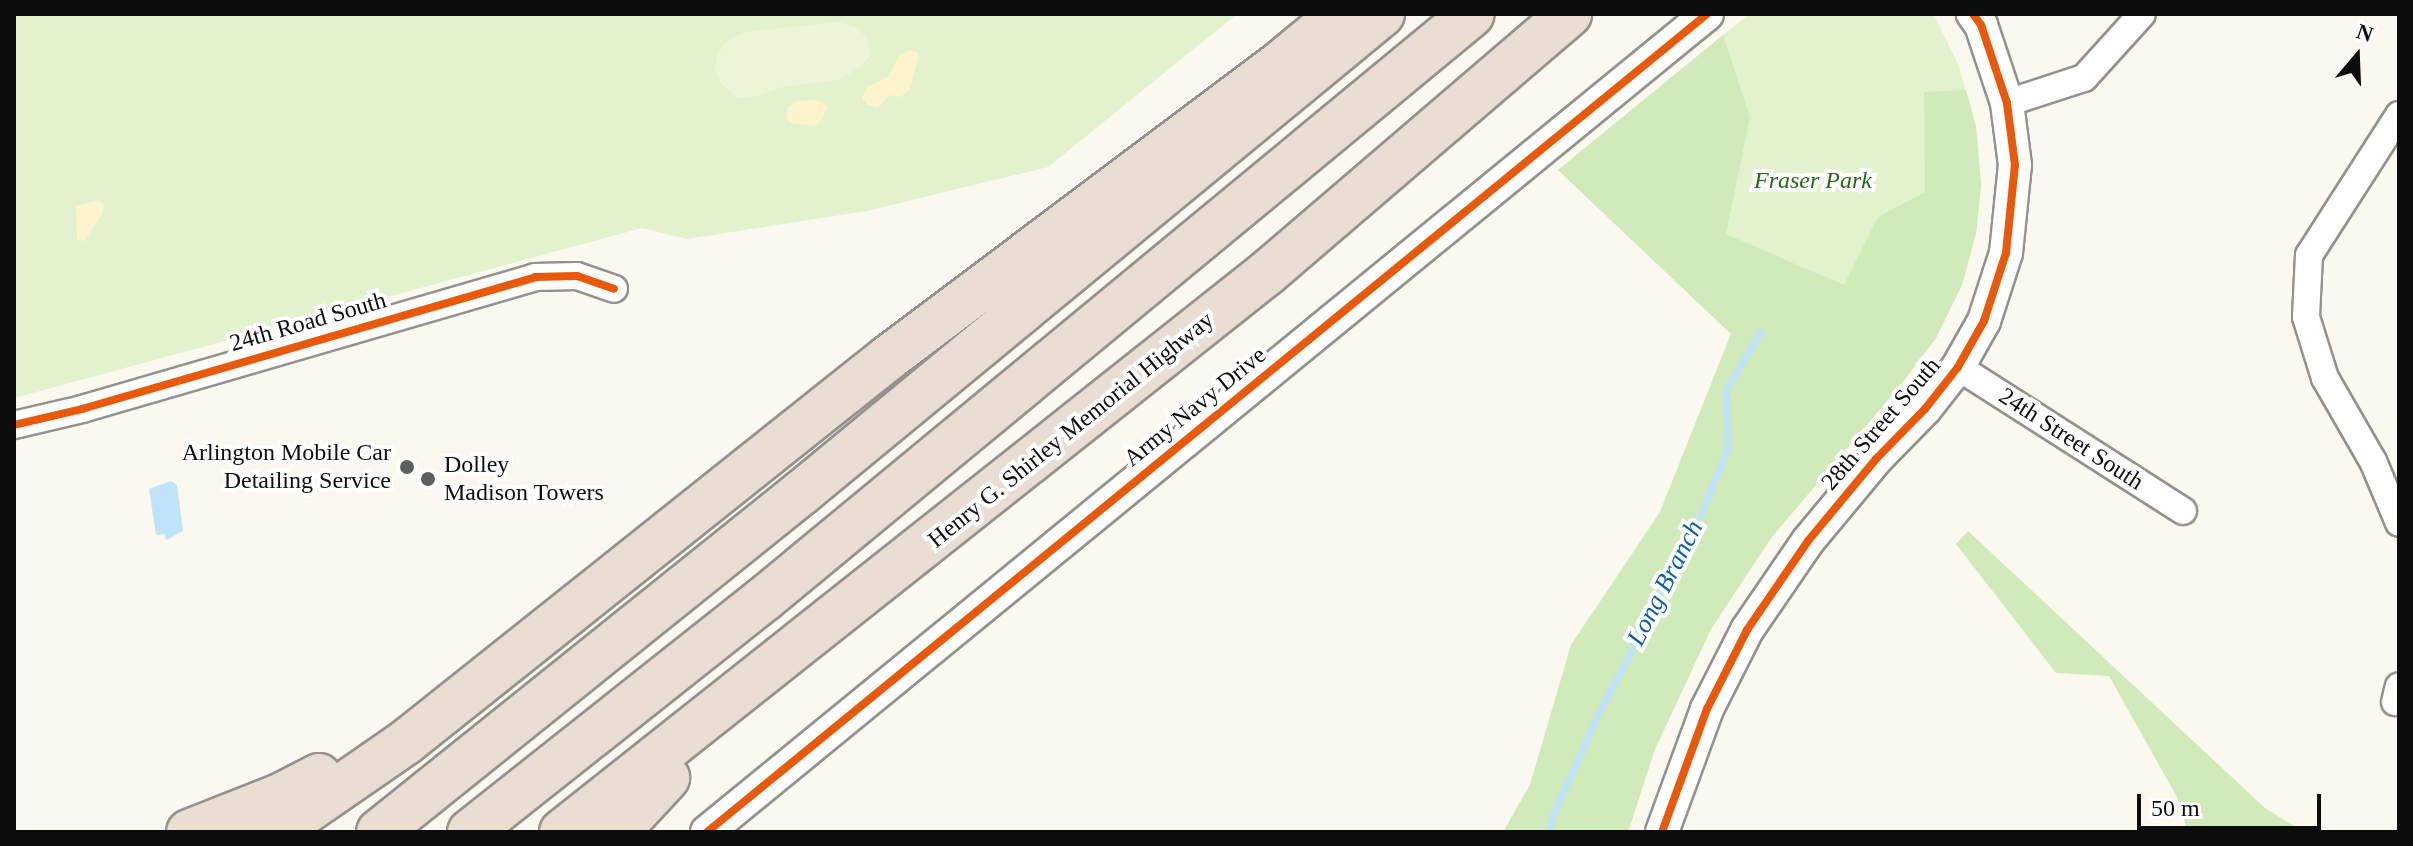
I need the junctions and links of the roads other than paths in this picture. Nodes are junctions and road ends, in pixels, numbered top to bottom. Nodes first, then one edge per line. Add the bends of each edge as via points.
1 (1340, 14) edge
2 (1382, 14) edge
3 (1472, 14) edge
4 (1569, 14) edge
5 (1707, 14) edge
6 (1973, 14) edge
7 (2142, 14) edge
8 (2007, 103) junction
9 (2399, 115) edge
10 (614, 289) dead end
11 (1958, 367) junction
12 (14, 425) edge
13 (2183, 511) dead end
14 (2399, 523) edge
15 (537, 637) junction
16 (797, 648) junction
17 (189, 832) edge
18 (276, 832) edge
19 (379, 832) edge
20 (470, 832) edge
21 (562, 832) edge
22 (617, 832) edge
23 (707, 832) edge
24 (1662, 832) edge

1 - 15 highway via 888,358
2 - 19 highway via 801,493
3 - 20 highway via 764,599
4 - 16 highway, Henry G. Shirley Memorial Highway via 1267,273
5 - 23 street, Army Navy Drive
6 - 8 street, 28th Street South
7 - 8 street via 2084,78
8 - 11 street, 28th Street South via 2015,165 2006,253 1984,321
9 - 14 street via 2309,255 2306,317 2325,378 2373,461
10 - 12 street, 24th Road South via 577,276 535,277
11 - 13 street, 24th Street South
11 - 24 street, 28th Street South via 1808,541 1747,630 1707,709
15 - 17 highway via 299,787
15 - 18 highway via 406,742
16 - 21 highway, Henry G. Shirley Memorial Highway
16 - 22 highway

